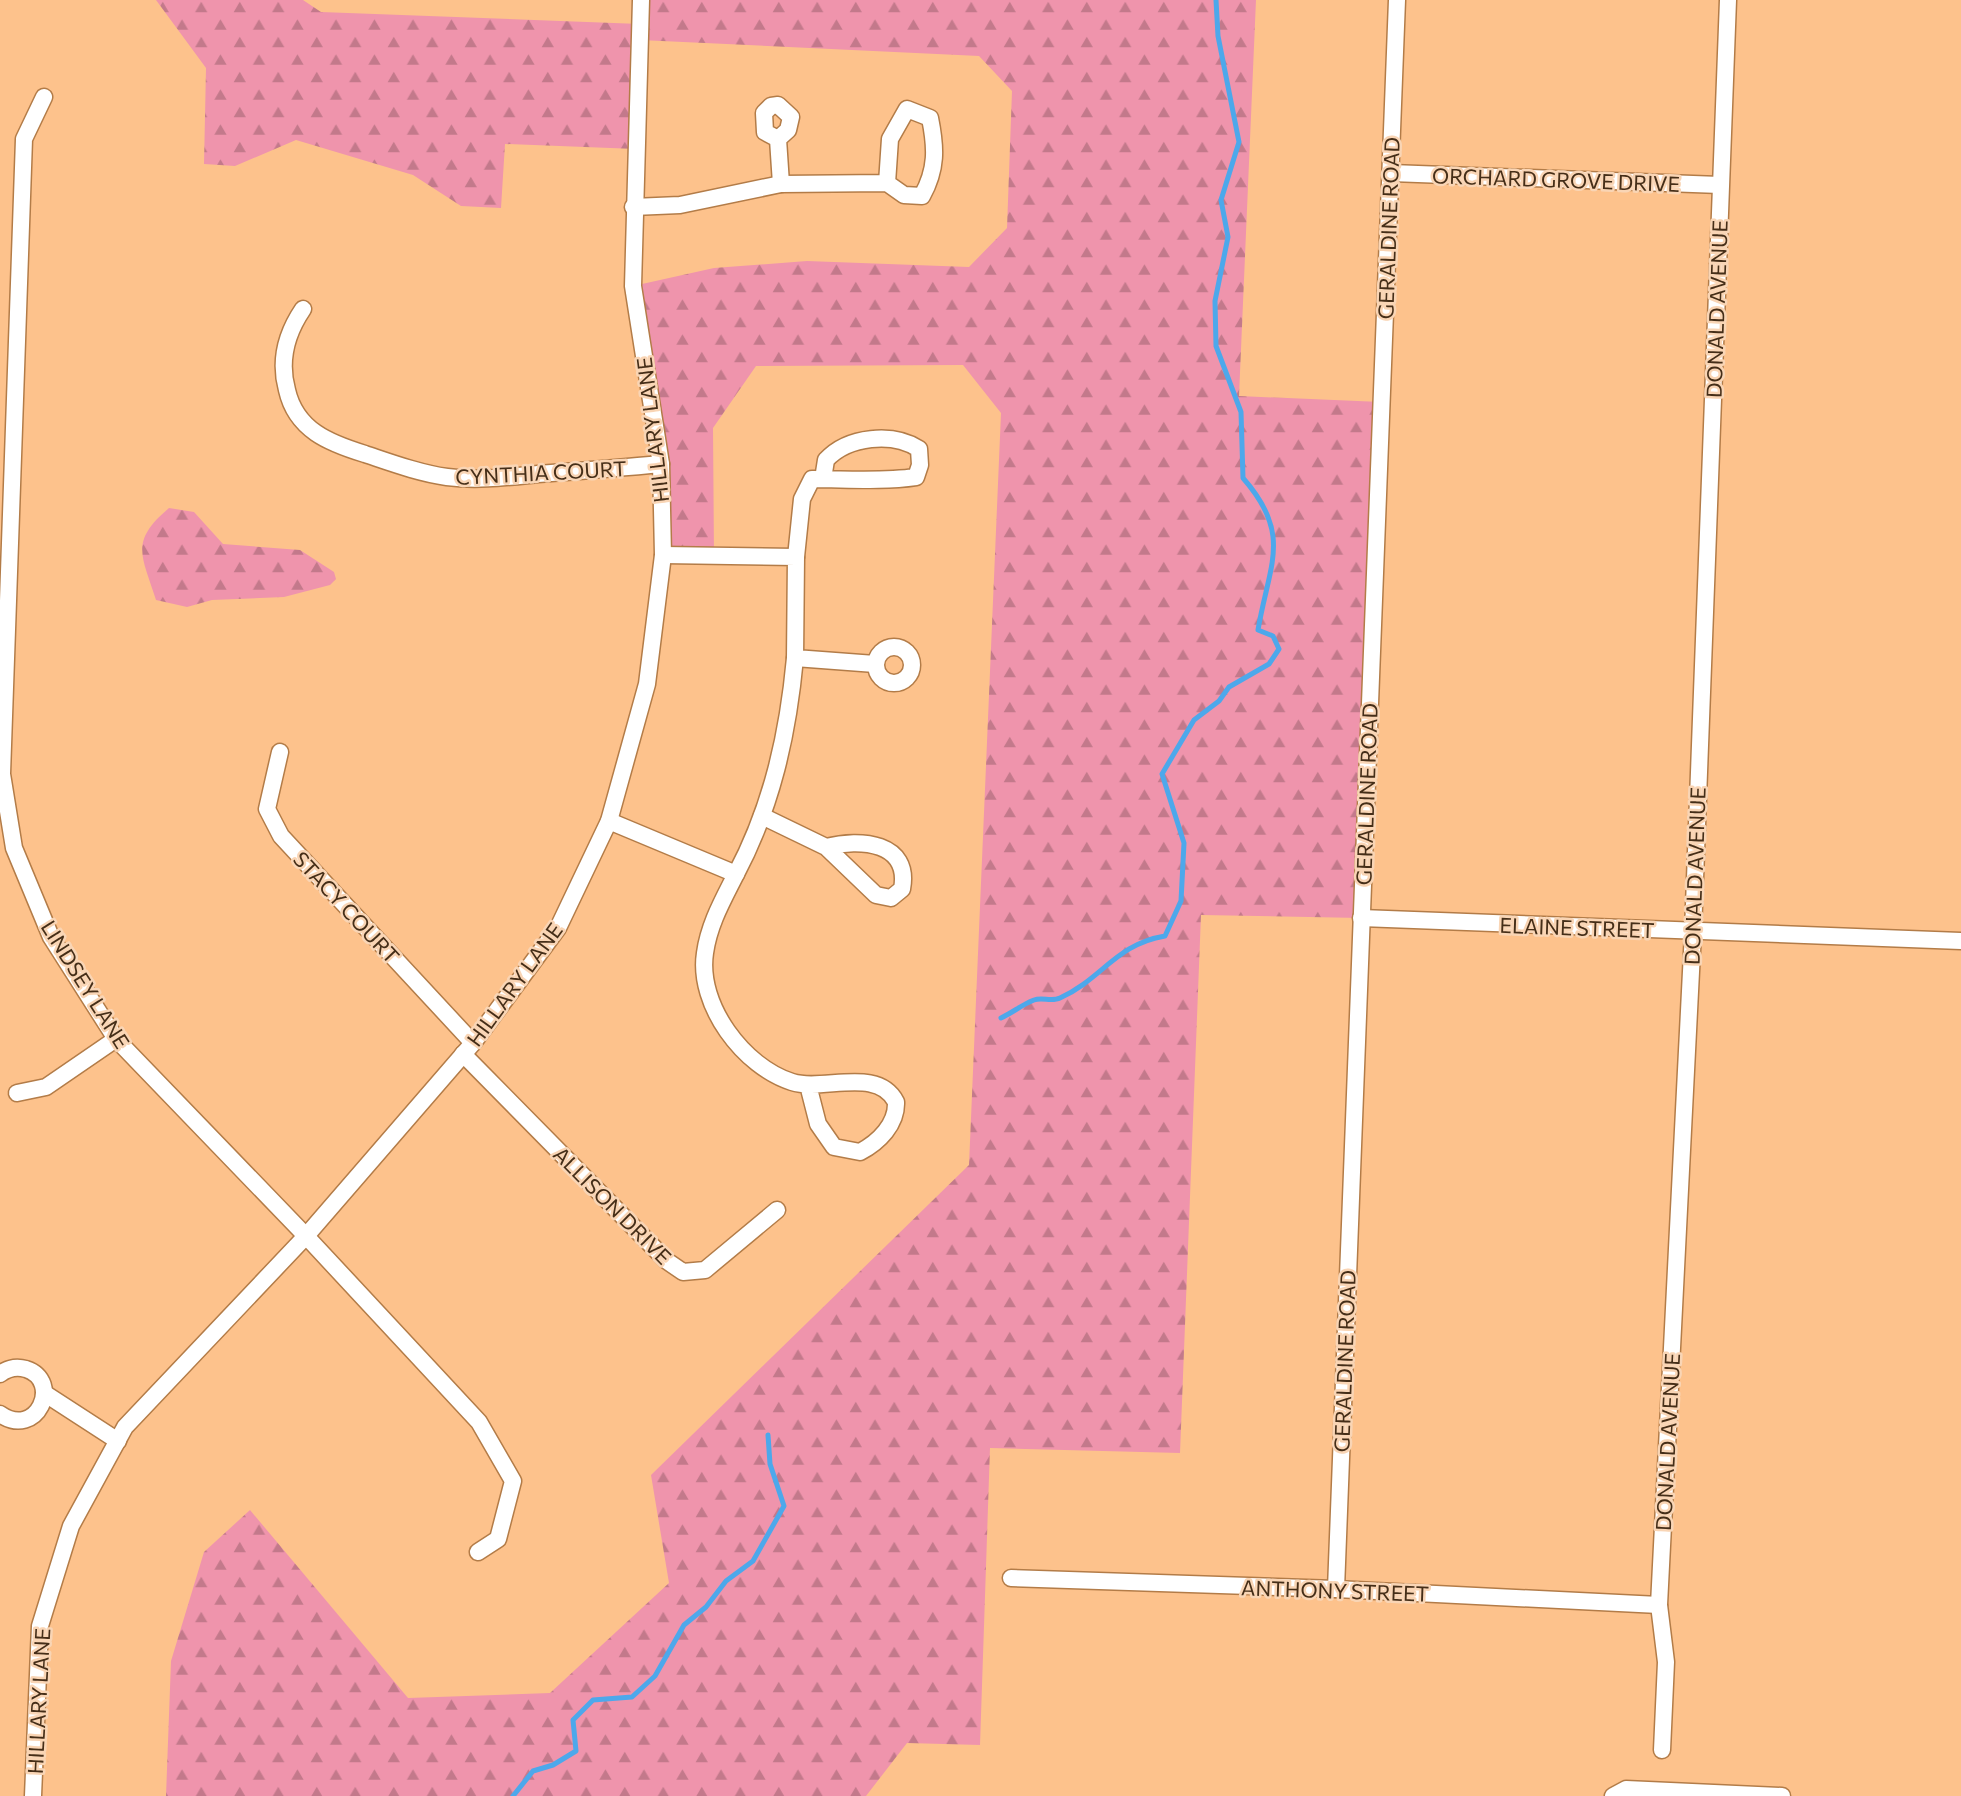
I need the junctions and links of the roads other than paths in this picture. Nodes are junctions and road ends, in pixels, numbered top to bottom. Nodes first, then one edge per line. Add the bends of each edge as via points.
1 (641, 0) edge
2 (1397, 0) edge
3 (1728, 0) edge
4 (44, 97) dead end
5 (778, 139) dead end
6 (1391, 173) junction
7 (887, 183) junction
8 (781, 184) junction
9 (1720, 185) junction
10 (633, 207) junction
11 (303, 309) dead end
12 (661, 464) junction
13 (823, 479) junction
14 (663, 555) junction
15 (796, 556) junction
16 (795, 659) junction
17 (875, 664) dead end
18 (280, 752) dead end
19 (762, 816) junction
20 (609, 821) junction
21 (826, 847) junction
22 (736, 874) junction
23 (1361, 918) junction
24 (1693, 932) junction
25 (1961, 941) edge
26 (116, 1039) junction
27 (468, 1048) junction
28 (808, 1085) junction
29 (17, 1093) dead end
30 (777, 1210) dead end
31 (306, 1236) junction
32 (0, 1374) edge
33 (44, 1392) junction
34 (0, 1414) edge
35 (118, 1441) junction
36 (478, 1552) dead end
37 (1012, 1578) dead end
38 (1336, 1589) junction
39 (1659, 1605) junction
40 (1662, 1750) dead end
41 (33, 1796) edge
42 (1613, 1796) edge
43 (1782, 1796) edge

1 - 10 street, HILLARY LANE
2 - 6 street, GERALDINE ROAD
3 - 9 street, DONALD AVENUE
4 - 26 street, LINDSEY LANE via 24,139 2,774 14,848 51,937
5 - 8 street
6 - 9 street, ORCHARD GROVE DRIVE
6 - 23 street, GERALDINE ROAD
7 - 7 street via 904,195 922,196 937,151 930,118 907,109 890,139
7 - 8 street
8 - 10 street via 680,205
9 - 24 street, DONALD AVENUE
10 - 12 street, HILLARY LANE via 633,286
11 - 12 street, CYNTHIA COURT via 286,345 285,383 299,416 324,440 426,474 468,479
12 - 14 street, HILLARY LANE
13 - 13 street via 826,460 850,443 902,441 919,449 916,477
13 - 15 street via 812,479 802,499
14 - 15 street
14 - 20 street, HILLARY LANE via 647,684
15 - 16 street
16 - 17 street
16 - 19 street via 782,750
18 - 27 street, STACY COURT via 267,808 281,836
19 - 21 street
19 - 22 street
20 - 22 street
20 - 27 street, HILLARY LANE via 558,928
21 - 21 street via 876,895 891,898 902,888 901,860 883,849 851,842
22 - 28 street via 710,924 704,956 715,1008 738,1048 791,1082
23 - 24 street, ELAINE STREET
23 - 38 street, GERALDINE ROAD
24 - 25 street, ELAINE STREET
24 - 39 street, DONALD AVENUE
26 - 29 street via 46,1087
26 - 31 street, LINDSEY LANE
27 - 30 street, ALLISON DRIVE via 667,1261 684,1272 705,1270
27 - 31 street, HILLARY LANE
28 - 28 street via 818,1124 834,1147 860,1152 894,1121 896,1102 884,1088 853,1083
31 - 35 street, HILLARY LANE via 125,1427
31 - 36 street, LINDSEY LANE via 479,1422 513,1481 498,1539
32 - 33 street via 17,1367 30,1370
33 - 34 street via 40,1409 32,1417 16,1420
33 - 35 street
35 - 41 street, HILLARY LANE via 71,1525 40,1626
37 - 38 street, ANTHONY STREET
38 - 39 street, ANTHONY STREET
39 - 40 street, DONALD AVENUE via 1666,1662
42 - 43 street via 1626,1789

